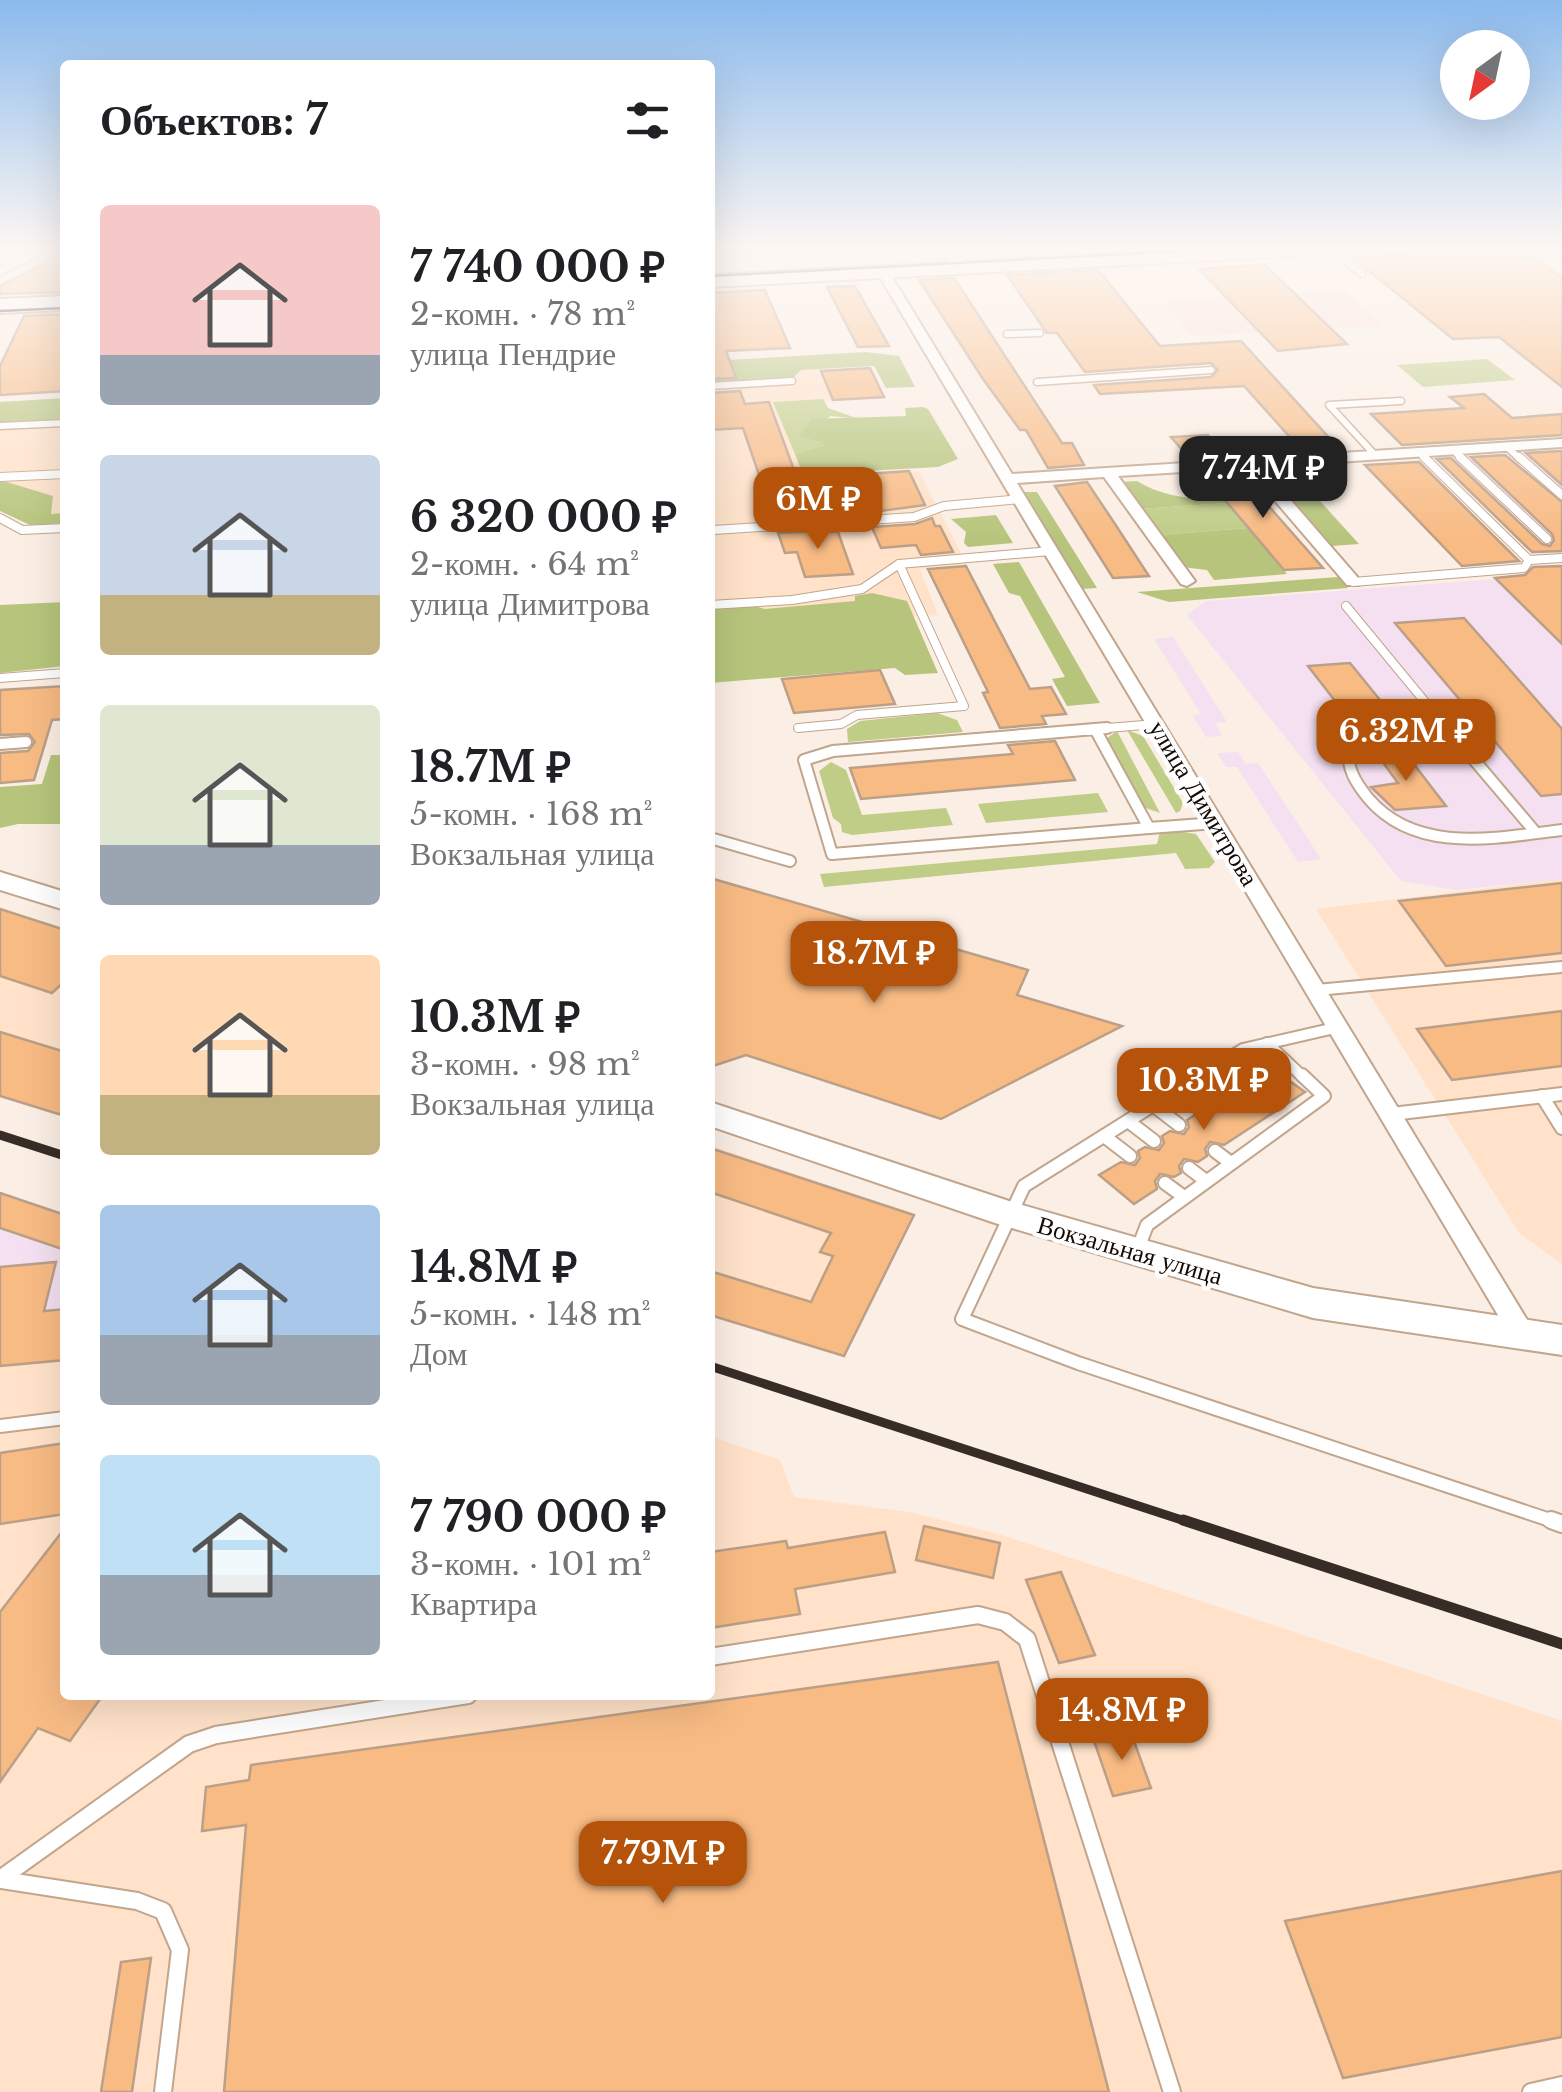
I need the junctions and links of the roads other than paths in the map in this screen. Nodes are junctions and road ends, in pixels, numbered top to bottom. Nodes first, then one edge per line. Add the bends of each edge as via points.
1 (927, 345) edge
2 (1211, 370) dead end
3 (792, 381) dead end
4 (1036, 382) dead end
5 (715, 386) edge
6 (1401, 401) dead end
7 (60, 423) edge
8 (0, 426) edge
9 (1562, 442) edge
10 (1506, 446) junction
11 (1453, 450) junction
12 (1419, 452) junction
13 (1375, 455) junction
14 (1250, 463) junction
15 (1108, 472) junction
16 (60, 474) edge
17 (0, 477) edge
18 (1008, 479) junction
19 (1562, 496) edge
20 (1020, 500) junction
21 (0, 518) edge
22 (60, 528) edge
23 (715, 530) edge
24 (1547, 539) dead end
25 (1052, 551) junction
26 (1562, 558) edge
27 (1529, 560) junction
28 (898, 564) junction
29 (1188, 581) dead end
30 (1353, 582) joint
31 (715, 605) edge
32 (1346, 606) dead end
33 (60, 673) edge
34 (0, 678) edge
35 (1156, 724) junction
36 (798, 728) dead end
37 (1095, 729) junction
38 (1453, 735) junction
39 (26, 742) dead end
40 (0, 744) edge
41 (1216, 823) junction
42 (1149, 828) junction
43 (1562, 830) edge
44 (1536, 833) junction
45 (715, 839) edge
46 (790, 861) dead end
47 (0, 881) edge
48 (60, 899) edge
49 (1562, 967) edge
50 (1317, 990) junction
51 (1339, 1027) junction
52 (1267, 1043) junction
53 (1562, 1094) edge
54 (1542, 1096) junction
55 (1153, 1105) junction
56 (1392, 1114) junction
57 (715, 1116) edge
58 (1128, 1121) junction
59 (1179, 1125) dead end
60 (1562, 1128) edge
61 (1104, 1136) junction
62 (1154, 1141) dead end
63 (1215, 1151) dead end
64 (1130, 1156) dead end
65 (1231, 1163) junction
66 (1189, 1168) dead end
67 (1206, 1181) junction
68 (1166, 1183) dead end
69 (1184, 1198) junction
70 (1008, 1214) junction
71 (1137, 1253) junction
72 (1523, 1335) junction
73 (1562, 1340) edge
74 (60, 1419) edge
75 (0, 1426) edge
76 (1562, 1524) edge
77 (715, 1656) edge
78 (436, 1700) edge
79 (1, 1879) edge
80 (1562, 2085) edge
81 (164, 2092) edge
82 (1172, 2092) edge
83 (1531, 2092) edge

1 - 18 street, улица Димитрова
2 - 4 lane
3 - 5 lane
6 - 13 lane via 1329,406
7 - 8 lane
9 - 10 street
10 - 11 street
10 - 19 lane
11 - 12 street
11 - 24 lane
12 - 13 street
12 - 27 lane
13 - 14 street
14 - 15 street
14 - 30 street
15 - 18 street
15 - 29 street
16 - 17 lane
18 - 20 street, улица Димитрова
20 - 23 lane via 944,506 914,517
20 - 25 street, улица Димитрова
21 - 22 lane via 22,530
25 - 28 lane
25 - 35 street, улица Димитрова
26 - 27 lane
27 - 30 lane via 1524,568
28 - 31 lane via 862,589
28 - 36 lane via 964,706
32 - 38 lane
33 - 34 lane
35 - 37 lane
35 - 41 street, улица Димитрова
37 - 42 lane
37 - 42 lane via 833,750 804,760 832,854
38 - 44 lane
38 - 44 lane via 1349,748 1349,770 1378,810 1438,838
39 - 40 lane
41 - 42 lane
41 - 50 street, улица Димитрова
43 - 44 lane
45 - 46 lane
47 - 48 street
49 - 50 lane
50 - 51 street, улица Димитрова
51 - 52 lane
51 - 56 street, улица Димитрова
52 - 55 lane via 1243,1048
52 - 65 lane via 1324,1096
53 - 54 lane
54 - 56 lane
54 - 60 lane
55 - 58 lane
55 - 59 lane
56 - 72 street, улица Димитрова
57 - 70 street, Вокзальная улица
58 - 61 lane
58 - 62 lane
61 - 64 lane
61 - 70 lane via 1024,1186
63 - 65 lane
65 - 67 lane
66 - 67 lane
67 - 69 lane
68 - 69 lane
69 - 71 lane via 1146,1225
70 - 71 street, Вокзальная улица
70 - 76 lane via 962,1319
71 - 72 street, Вокзальная улица via 1313,1304
72 - 73 street, Вокзальная улица
74 - 75 lane
77 - 82 lane via 978,1615 1012,1625 1027,1639
78 - 79 lane via 189,1744
79 - 81 lane via 163,1911 180,1950
80 - 83 lane

